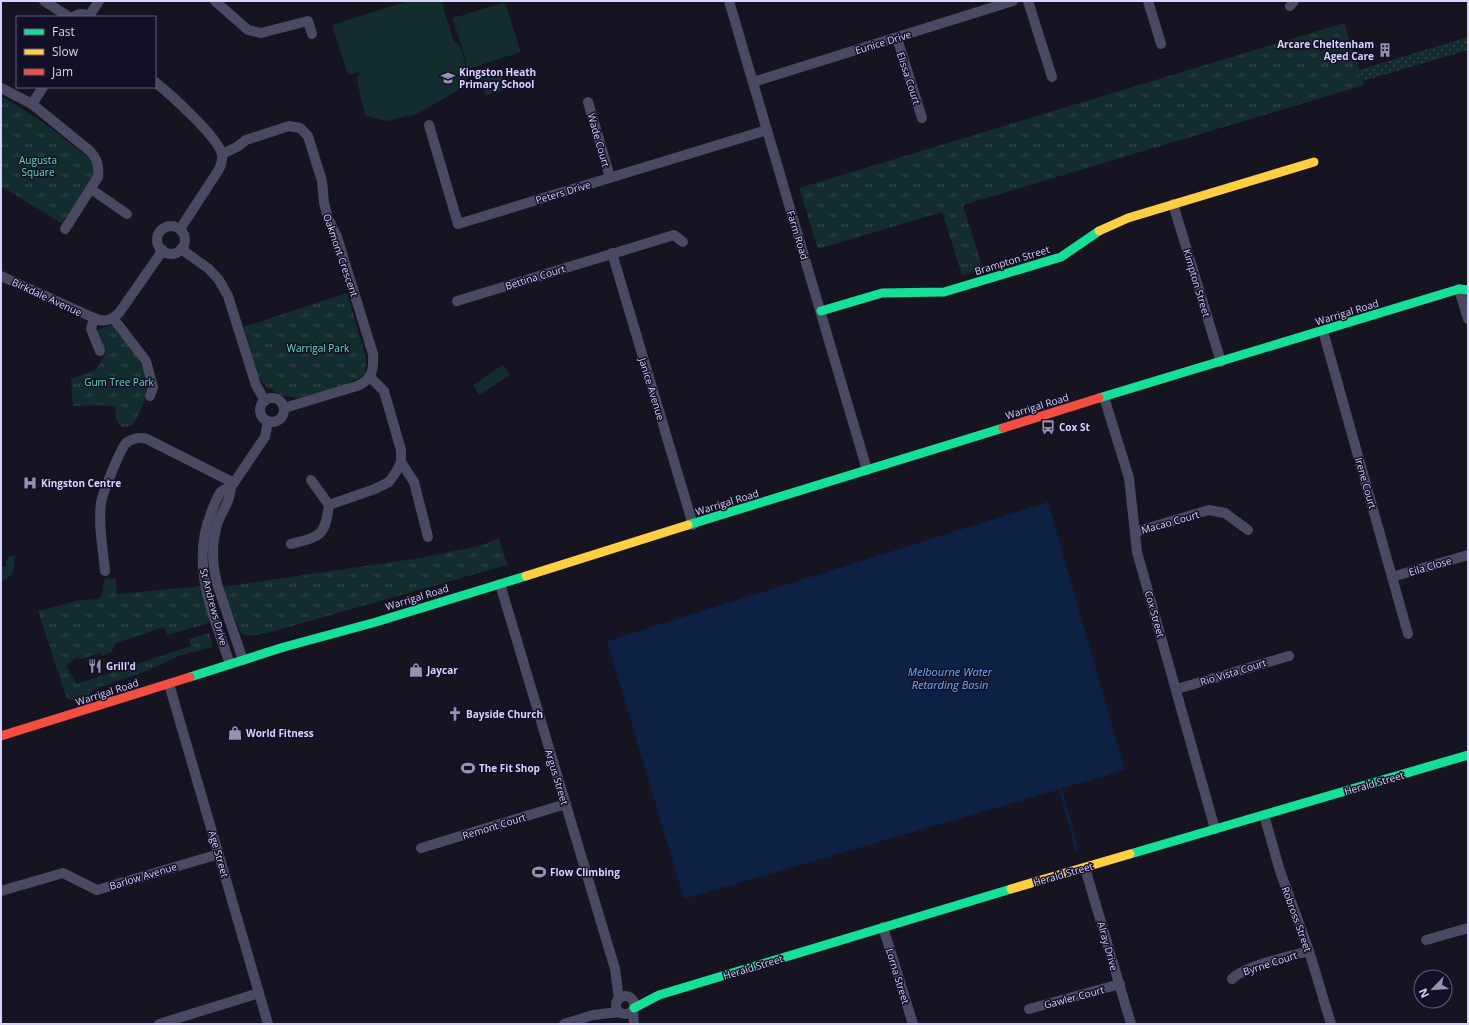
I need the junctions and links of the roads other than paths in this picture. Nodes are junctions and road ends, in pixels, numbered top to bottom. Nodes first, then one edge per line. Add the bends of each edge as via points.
1 (44, 1) edge
2 (99, 1) edge
3 (215, 1) edge
4 (729, 1) edge
5 (1013, 1) edge
6 (1028, 1) edge
7 (1148, 1) edge
8 (67, 16) edge
9 (76, 16) edge
10 (90, 16) edge
11 (312, 34) dead end
12 (896, 38) junction
13 (1161, 44) dead end
14 (1052, 77) dead end
15 (753, 82) junction
16 (156, 83) edge
17 (1, 88) edge
18 (42, 88) edge
19 (588, 102) dead end
20 (32, 104) junction
21 (922, 118) dead end
22 (429, 125) dead end
23 (767, 130) junction
24 (222, 154) junction
25 (1314, 162) dead end
26 (610, 177) junction
27 (91, 189) junction
28 (1173, 204) junction
29 (127, 214) dead end
30 (64, 229) dead end
31 (180, 229) junction
32 (683, 242) dead end
33 (181, 249) junction
34 (163, 250) junction
35 (612, 253) junction
36 (1, 276) edge
37 (1468, 280) edge
38 (1464, 289) edge
39 (457, 301) dead end
40 (821, 312) junction
41 (94, 318) junction
42 (113, 318) junction
43 (1468, 319) edge
44 (1323, 331) junction
45 (100, 351) dead end
46 (1221, 362) junction
47 (370, 377) junction
48 (150, 396) dead end
49 (1104, 398) junction
50 (265, 401) junction
51 (284, 408) junction
52 (268, 421) junction
53 (401, 462) junction
54 (867, 470) junction
55 (311, 480) dead end
56 (232, 485) junction
57 (329, 505) junction
58 (693, 524) junction
59 (1248, 530) dead end
60 (1135, 532) junction
61 (428, 536) dead end
62 (291, 544) dead end
63 (1468, 555) edge
64 (105, 571) dead end
65 (1392, 577) junction
66 (500, 584) junction
67 (1408, 634) dead end
68 (1289, 656) dead end
69 (243, 660) junction
70 (230, 664) junction
71 (169, 684) junction
72 (1177, 689) junction
73 (1, 736) edge
74 (1468, 755) edge
75 (566, 804) junction
76 (1264, 814) junction
77 (1215, 829) junction
78 (421, 848) dead end
79 (219, 854) junction
80 (1085, 868) junction
81 (1, 891) edge
82 (883, 927) junction
83 (1468, 928) edge
84 (1426, 940) dead end
85 (1309, 951) junction
86 (1232, 979) dead end
87 (1120, 984) junction
88 (259, 993) junction
89 (659, 995) joint
90 (625, 1005) junction
91 (1029, 1009) dead end
92 (159, 1024) edge
93 (268, 1024) edge
94 (564, 1024) edge
95 (628, 1024) edge
96 (634, 1024) edge
97 (913, 1024) edge
98 (1131, 1024) edge
99 (1331, 1024) edge

1 - 8 street
2 - 10 street
3 - 11 street via 248,30 261,34 312,19
4 - 15 street, Farm Road
5 - 12 street, Eunice Drive
6 - 14 street
7 - 13 street
9 - 10 street
12 - 15 street, Eunice Drive
12 - 21 street, Elissa Court
15 - 23 street, Farm Road
16 - 24 street via 176,99 216,142
17 - 20 street
18 - 20 street
19 - 26 street, Wade Court
20 - 27 street via 97,159 98,177
22 - 26 street, Peters Drive via 458,224
23 - 26 street, Peters Drive
23 - 40 street, Farm Road
24 - 31 street via 218,171
24 - 47 street, Oakmont Crescent via 237,148 246,140 289,126 300,128 308,136 322,181 328,218 337,237 373,354 374,365
25 - 28 main road, Brampton Street
27 - 29 street
27 - 30 street
28 - 40 main road, Brampton Street via 1128,218 1097,232 1061,257 944,292 882,293
28 - 46 street, Kimpton Street
31 - 33 street via 185,240
31 - 34 street via 171,226 160,231 158,240
32 - 35 street, Bettina Court via 674,235
33 - 34 street via 172,253
33 - 50 street via 209,269 228,296 256,385
34 - 42 street
35 - 39 street, Bettina Court
35 - 58 street, Janice Avenue
36 - 41 street, Birkdale Avenue
37 - 38 main road
38 - 43 street
38 - 44 main road, Warrigal Road
40 - 54 street, Farm Road
41 - 42 street, Birkdale Avenue via 106,322
41 - 45 street, Birkdale Avenue via 91,329
42 - 48 street via 146,361 153,387
44 - 46 main road, Warrigal Road
44 - 65 street, Irene Court
46 - 49 main road, Warrigal Road
47 - 51 street via 365,383 357,386
47 - 53 street via 384,391 401,450
49 - 54 main road, Warrigal Road
49 - 60 street, Cox Street via 1129,478
50 - 51 street via 277,399
50 - 52 street via 261,412
51 - 52 street via 280,419
52 - 56 street, St Andrews Drive via 265,438
53 - 57 street via 389,482
53 - 61 street via 414,482
54 - 58 main road, Warrigal Road
55 - 57 street
56 - 64 street via 147,439 137,438 125,444 101,501
56 - 69 street, St Andrews Drive via 230,497 218,523 213,558 215,577
56 - 70 street, St Andrews Drive via 222,491 212,509 204,532 202,557 206,585
57 - 62 street via 327,523 321,533
58 - 66 main road, Warrigal Road
59 - 60 street, Macao Court via 1225,513 1209,510
60 - 72 street, Cox Street via 1137,552
63 - 65 street, Eila Close
65 - 67 street, Irene Court
66 - 69 main road, Warrigal Road
66 - 75 street, Argus Street
68 - 72 street, Rio Vista Court
69 - 70 main road, Warrigal Road
70 - 71 main road, Warrigal Road
71 - 73 main road, Warrigal Road
71 - 79 street, Age Street
72 - 77 street, Cox Street
74 - 76 main road, Herald Street
75 - 78 street, Remont Court
75 - 90 street, Argus Street
76 - 77 main road, Herald Street
76 - 85 street, Robross Street via 1280,872
77 - 80 main road, Herald Street
79 - 81 street, Barlow Avenue via 97,890 63,872
79 - 88 street, Age Street
80 - 82 main road, Herald Street
80 - 87 street, Alray Drive
82 - 89 main road, Herald Street
82 - 97 street, Lorna Street
83 - 84 street
85 - 86 street, Byrne Court via 1246,969
85 - 99 street, Robross Street
87 - 91 street, Gawler Court
87 - 98 street, Alray Drive
88 - 92 street
88 - 93 street, Age Street
89 - 90 street, Herald Street
90 - 94 street, Herald Street
90 - 95 street, Argus Street
90 - 96 street, Argus Street

